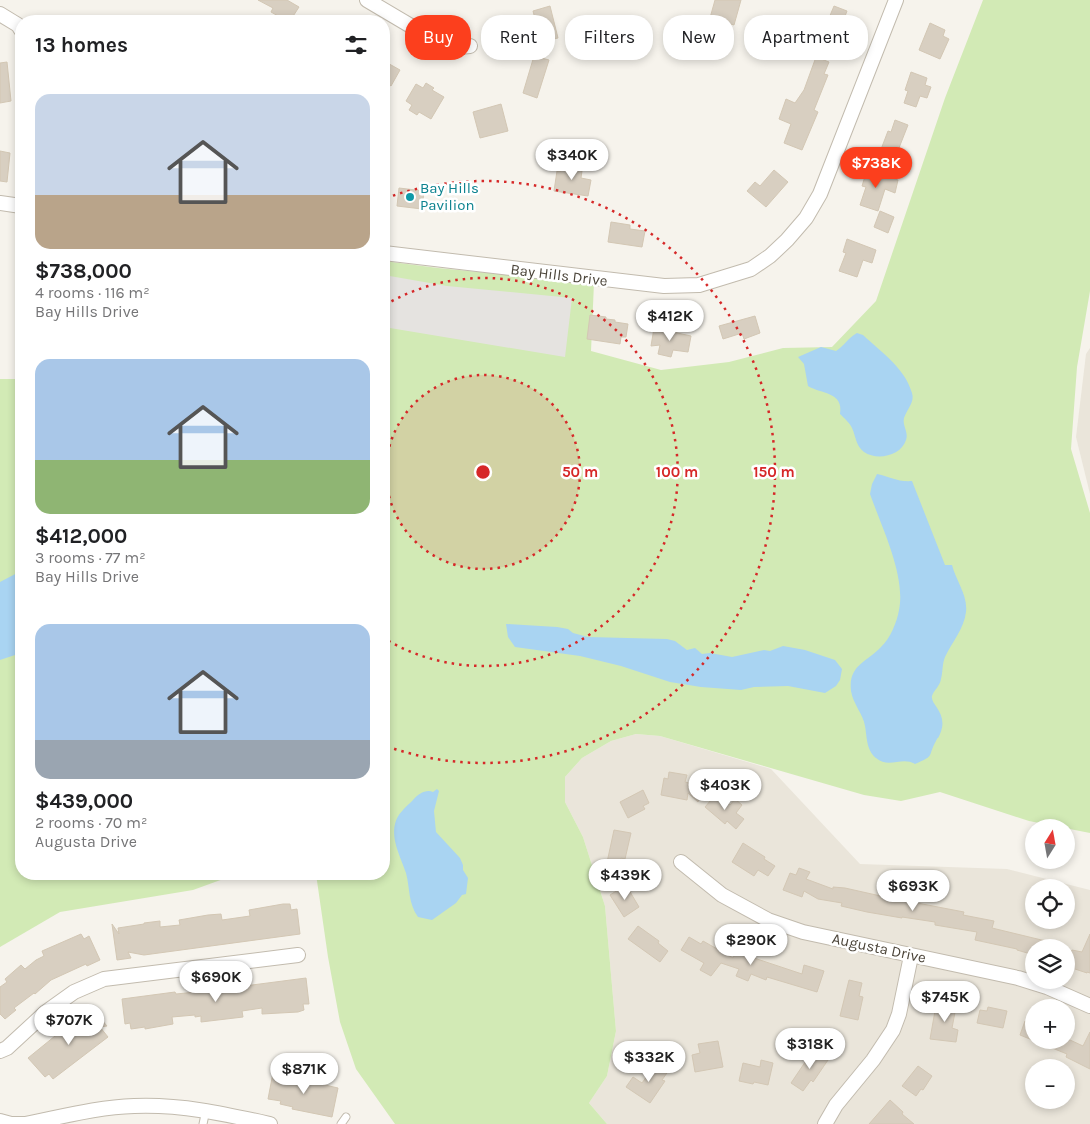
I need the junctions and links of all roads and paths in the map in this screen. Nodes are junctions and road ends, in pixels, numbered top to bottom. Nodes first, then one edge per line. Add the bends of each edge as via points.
1 (367, 0) edge
2 (896, 0) edge
3 (0, 14) edge
4 (15, 23) edge
5 (405, 23) edge
6 (0, 204) edge
7 (15, 205) edge
8 (390, 254) edge
9 (680, 862) dead end
10 (298, 955) dead end
11 (911, 956) junction
12 (1090, 1006) edge
13 (0, 1052) edge
14 (206, 1110) junction
15 (346, 1117) dead end
16 (0, 1122) edge
17 (203, 1124) edge
18 (270, 1124) edge
19 (341, 1124) edge
20 (825, 1124) edge

1 - 5 street
2 - 8 street, Bay Hills Drive via 820,194 806,218 787,240 751,269 699,285 664,286
3 - 4 street
6 - 7 street
9 - 11 street, Augusta Drive via 722,895 768,920 803,932
10 - 13 street via 104,979 74,992
11 - 12 street, Augusta Drive via 1018,978
11 - 20 street via 894,1030
14 - 16 street via 133,1106 25,1124
14 - 17 lane
14 - 18 street
15 - 19 lane

